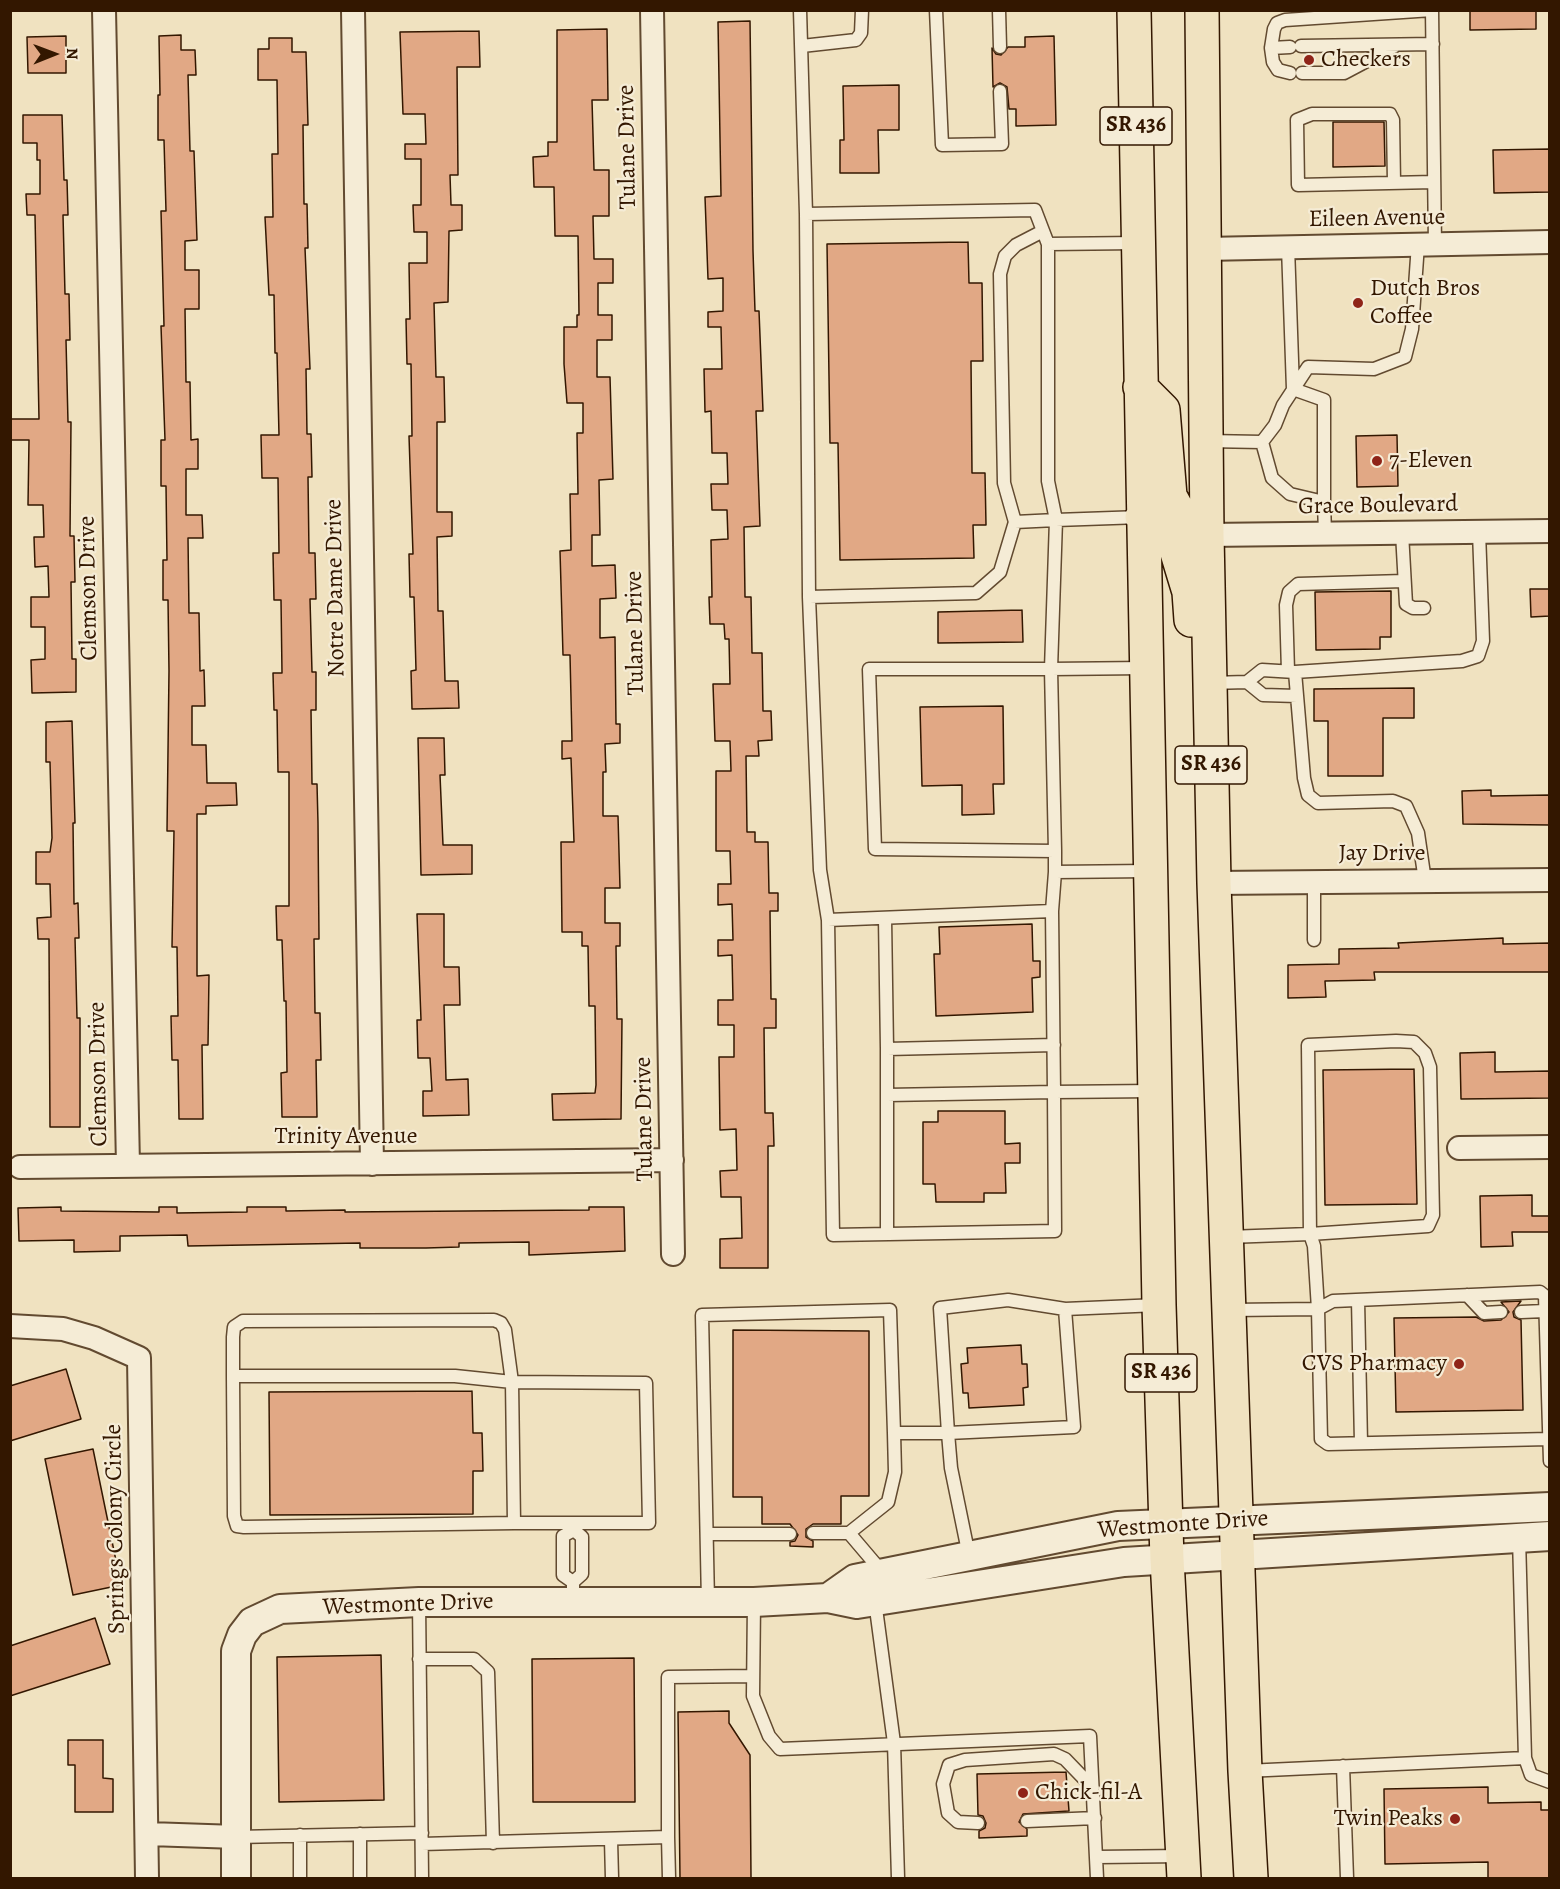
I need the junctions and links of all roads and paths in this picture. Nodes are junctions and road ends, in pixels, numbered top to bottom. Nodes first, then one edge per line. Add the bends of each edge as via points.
1 (105, 10) edge
2 (353, 10) edge
3 (652, 10) edge
4 (800, 10) edge
5 (862, 10) edge
6 (936, 10) edge
7 (999, 10) edge
8 (1134, 10) edge
9 (1202, 10) edge
10 (1433, 44) junction
11 (802, 46) junction
12 (1395, 46) junction
13 (1000, 47) dead end
14 (1271, 48) junction
15 (1000, 91) dead end
16 (1434, 182) junction
17 (1394, 183) junction
18 (806, 214) junction
19 (1043, 231) junction
20 (1550, 242) edge
21 (1138, 243) junction
22 (1048, 244) junction
23 (1427, 244) junction
24 (1288, 247) junction
25 (1204, 249) junction
26 (1140, 387) junction
27 (1293, 389) junction
28 (1206, 441) junction
29 (1262, 442) junction
30 (1324, 502) junction
31 (1142, 517) junction
32 (1056, 520) junction
33 (1015, 522) junction
34 (1550, 531) edge
35 (1479, 532) junction
36 (1402, 533) junction
37 (1325, 534) junction
38 (1207, 535) junction
39 (1404, 581) junction
40 (809, 597) junction
41 (1424, 608) dead end
42 (1145, 668) junction
43 (1051, 669) junction
44 (1292, 672) junction
45 (1247, 682) junction
46 (1209, 683) junction
47 (1297, 696) junction
48 (1211, 759) junction
49 (1055, 851) junction
50 (1055, 872) junction
51 (1150, 872) junction
52 (1550, 880) edge
53 (1425, 881) junction
54 (1314, 882) junction
55 (1214, 883) junction
56 (1052, 911) junction
57 (885, 918) junction
58 (828, 920) junction
59 (1314, 940) dead end
60 (1054, 1045) junction
61 (887, 1049) junction
62 (1154, 1090) junction
63 (1054, 1092) junction
64 (887, 1095) junction
65 (1550, 1147) edge
66 (1459, 1148) dead end
67 (672, 1160) junction
68 (372, 1164) junction
69 (128, 1165) junction
70 (20, 1167) dead end
71 (887, 1234) junction
72 (1310, 1234) junction
73 (1227, 1237) junction
74 (674, 1254) dead end
75 (1467, 1295) junction
76 (1358, 1300) junction
77 (1159, 1305) junction
78 (1065, 1309) junction
79 (1318, 1309) junction
80 (1230, 1310) junction
81 (1545, 1311) junction
82 (1501, 1312) dead end
83 (1521, 1312) dead end
84 (10, 1326) edge
85 (233, 1376) junction
86 (512, 1382) junction
87 (894, 1433) junction
88 (948, 1433) junction
89 (1549, 1439) edge
90 (1361, 1443) junction
91 (1550, 1461) edge
92 (1550, 1507) edge
93 (1236, 1519) junction
94 (1166, 1522) junction
95 (514, 1523) junction
96 (574, 1526) junction
97 (813, 1533) dead end
98 (849, 1533) junction
99 (707, 1534) junction
100 (790, 1534) dead end
101 (1550, 1536) edge
102 (1519, 1538) junction
103 (1237, 1555) junction
104 (969, 1556) junction
105 (1167, 1558) junction
106 (883, 1574) junction
107 (573, 1592) junction
108 (828, 1598) junction
109 (874, 1601) junction
110 (419, 1602) junction
111 (708, 1602) junction
112 (754, 1602) junction
113 (419, 1659) junction
114 (753, 1676) junction
115 (894, 1743) junction
116 (1525, 1758) junction
117 (1343, 1766) junction
118 (1245, 1771) junction
119 (1550, 1782) edge
120 (1093, 1788) junction
121 (1095, 1818) junction
122 (1027, 1821) dead end
123 (978, 1822) dead end
124 (148, 1834) junction
125 (360, 1834) junction
126 (300, 1835) junction
127 (237, 1837) junction
128 (668, 1837) junction
129 (422, 1838) junction
130 (611, 1840) junction
131 (493, 1843) junction
132 (1097, 1857) junction
133 (1183, 1867) edge
134 (147, 1878) edge
135 (236, 1878) edge
136 (300, 1878) edge
137 (360, 1878) edge
138 (422, 1878) edge
139 (612, 1878) edge
140 (669, 1878) edge
141 (898, 1878) edge
142 (1097, 1878) edge
143 (1251, 1878) edge
144 (1347, 1878) edge

1 - 69 street, Clemson Drive
2 - 68 street, Notre Dame Drive
3 - 67 street, Tulane Drive
4 - 11 lane
5 - 11 lane via 861,33 856,40
6 - 15 lane via 942,145 1002,144
7 - 13 lane
8 - 21 main road, SR 436
9 - 25 main road, SR 436
10 - 12 lane
10 - 14 lane via 1432,10 1285,20 1274,29
10 - 16 lane
11 - 18 lane
12 - 14 lane
12 - 14 lane via 1344,73 1278,70
16 - 17 lane
16 - 23 lane
17 - 17 lane via 1390,114 1312,114 1297,120 1298,185
18 - 19 lane via 1035,210
18 - 40 lane
19 - 22 lane
19 - 33 lane via 1005,256 1000,274 1004,483
20 - 23 street, Eileen Avenue
21 - 22 lane
21 - 26 main road, SR 436
22 - 32 lane via 1048,481
23 - 24 street, Eileen Avenue
23 - 27 lane via 1405,357 1374,369 1308,367
24 - 25 street, Eileen Avenue
24 - 27 lane
25 - 28 main road, SR 436
26 - 31 main road, SR 436
26 - 38 main road via 1163,410 1170,496 1183,520
27 - 29 lane
27 - 30 lane via 1324,400
28 - 29 lane
28 - 38 main road, SR 436
29 - 30 lane via 1272,478 1290,494
30 - 37 lane
31 - 32 lane
31 - 42 main road, SR 436
31 - 48 main road via 1174,546 1182,562
32 - 33 lane
32 - 43 lane
33 - 40 lane via 1000,572 976,593
34 - 35 street, Grace Boulevard
35 - 36 street, Grace Boulevard
35 - 44 lane via 1476,607 1483,641 1478,656 1462,661
36 - 37 street, Grace Boulevard
36 - 39 lane
37 - 38 street, Grace Boulevard
38 - 46 main road, SR 436
39 - 41 lane via 1406,604
39 - 44 lane via 1298,584 1288,592
40 - 58 lane via 820,870
42 - 43 lane
42 - 51 main road, SR 436
43 - 49 lane
43 - 49 lane via 869,669 875,849
44 - 45 lane via 1263,670
44 - 47 lane
45 - 46 lane
45 - 47 lane via 1263,695
46 - 48 main road, SR 436
47 - 53 lane via 1308,795 1318,802 1393,801 1406,806 1418,833
48 - 55 main road, SR 436
49 - 50 lane
50 - 51 lane
50 - 56 lane
51 - 62 main road, SR 436
52 - 53 street, Jay Drive
53 - 54 street, Jay Drive
54 - 55 street, Jay Drive
54 - 59 lane
55 - 73 main road, SR 436
56 - 57 lane
56 - 60 lane
57 - 58 lane
57 - 61 lane
58 - 71 lane via 833,1235
60 - 61 lane
60 - 63 lane
61 - 64 lane
62 - 63 lane
62 - 77 main road, SR 436
63 - 64 lane
63 - 71 lane via 1055,1231
64 - 71 lane
65 - 66 street
67 - 68 street, Trinity Avenue
67 - 74 street, Tulane Drive
68 - 69 street, Trinity Avenue
69 - 70 street, Trinity Avenue
72 - 72 lane via 1308,1046 1414,1042 1425,1053 1430,1067 1434,1203 1428,1226
72 - 73 lane
72 - 79 lane
73 - 80 main road, SR 436
75 - 76 lane
75 - 81 lane via 1540,1292 1545,1296
75 - 82 lane via 1484,1312
76 - 79 lane via 1333,1301
76 - 90 lane
77 - 78 lane
77 - 94 main road, SR 436
78 - 88 lane via 1074,1426
78 - 88 lane via 1008,1300 940,1308
79 - 80 lane
79 - 90 lane via 1321,1439 1328,1444
80 - 93 main road, SR 436
81 - 83 lane
81 - 89 lane
84 - 124 street, Springs Colony Circle via 63,1329 139,1358
85 - 86 lane via 455,1376
85 - 86 lane via 234,1327 243,1321 494,1320 505,1330
85 - 95 lane via 237,1526
86 - 95 lane
86 - 96 lane via 646,1383 649,1523
87 - 88 lane
87 - 98 lane via 895,1472 888,1502
87 - 99 lane via 890,1310 702,1315
88 - 104 lane
89 - 90 lane
89 - 91 lane
92 - 93 street, Westmonte Drive
93 - 94 street, Westmonte Drive
93 - 103 main road, SR 436
94 - 104 street, Westmonte Drive via 1118,1526
94 - 105 main road, SR 436
95 - 96 lane
96 - 107 lane via 582,1537 582,1574
96 - 107 lane via 563,1536 563,1575
97 - 98 lane
98 - 106 lane
99 - 100 lane
99 - 111 lane
101 - 102 street, Westmonte Drive
102 - 103 street, Westmonte Drive
102 - 116 lane
103 - 105 street, Westmonte Drive
103 - 118 main road, SR 436
104 - 106 street, Westmonte Drive
105 - 109 street, Westmonte Drive
105 - 133 main road, SR 436
106 - 108 street, Westmonte Drive via 855,1579
107 - 110 street, Westmonte Drive
107 - 111 street, Westmonte Drive
108 - 109 street, Westmonte Drive via 857,1604
108 - 112 street, Westmonte Drive
109 - 115 lane
110 - 113 lane
110 - 127 street, Westmonte Drive via 280,1609 252,1622 236,1651
111 - 112 street, Westmonte Drive
112 - 114 lane
113 - 129 lane
113 - 131 lane via 474,1659 488,1672
114 - 115 lane via 753,1696 769,1736 780,1749
114 - 128 lane via 668,1677
115 - 120 lane via 1090,1736
115 - 141 lane
116 - 117 lane
116 - 119 lane via 1531,1775
117 - 118 lane
117 - 144 lane
118 - 143 main road, SR 436
120 - 121 lane
120 - 123 lane via 1065,1759 1054,1754 965,1760 949,1765 943,1784 948,1813 958,1822
121 - 122 lane
121 - 132 lane
124 - 127 street
124 - 134 street, Springs Colony Circle
125 - 126 lane
125 - 129 lane
125 - 137 lane
126 - 127 lane
126 - 136 lane
127 - 135 street, Westmonte Drive
128 - 130 lane
128 - 140 lane
129 - 131 lane
129 - 138 lane
130 - 131 lane
130 - 139 lane
132 - 133 lane
132 - 142 lane

